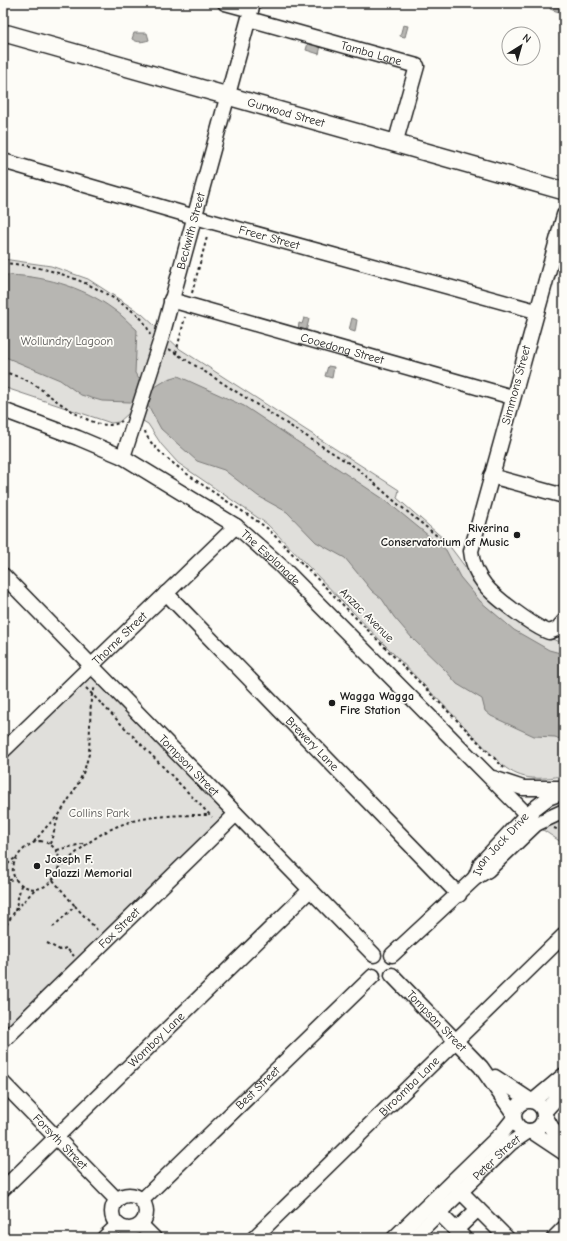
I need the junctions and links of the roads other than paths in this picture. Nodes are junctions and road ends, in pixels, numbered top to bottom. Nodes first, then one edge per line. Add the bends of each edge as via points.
1 (225, 3) edge
2 (251, 11) edge
3 (5, 33) edge
4 (226, 96) junction
5 (396, 144) junction
6 (3, 161) edge
7 (564, 191) edge
8 (564, 215) edge
9 (195, 217) junction
10 (171, 300) junction
11 (536, 311) junction
12 (512, 397) junction
13 (3, 410) edge
14 (123, 457) junction
15 (491, 476) junction
16 (564, 496) edge
17 (236, 526) junction
18 (3, 575) edge
19 (166, 593) junction
20 (564, 621) edge
21 (91, 666) junction
22 (3, 752) edge
23 (489, 776) junction
24 (564, 788) edge
25 (564, 792) edge
26 (564, 810) edge
27 (236, 814) junction
28 (532, 819) junction
29 (310, 890) junction
30 (459, 895) junction
31 (564, 935) edge
32 (374, 955) junction
33 (392, 955) junction
34 (392, 975) junction
35 (374, 976) junction
36 (3, 1041) edge
37 (456, 1042) junction
38 (481, 1067) junction
39 (564, 1075) edge
40 (3, 1083) edge
41 (564, 1090) edge
42 (531, 1101) junction
43 (544, 1113) junction
44 (514, 1116) junction
45 (530, 1131) junction
46 (56, 1138) junction
47 (564, 1148) edge
48 (564, 1153) edge
49 (461, 1185) junction
50 (3, 1189) edge
51 (117, 1200) junction
52 (142, 1200) junction
53 (478, 1209) junction
54 (430, 1215) junction
55 (118, 1225) junction
56 (141, 1225) junction
57 (564, 1228) edge
58 (460, 1234) edge
59 (104, 1238) edge
60 (154, 1238) edge
61 (254, 1238) edge
62 (394, 1238) edge
63 (413, 1238) edge
64 (507, 1238) edge
65 (554, 1238) edge

1 - 2 street, Tamba Lane
2 - 4 street, Beckwith Street
2 - 5 street, Tamba Lane via 417,66
3 - 4 main road, Gurwood Street
4 - 5 main road, Gurwood Street
4 - 9 street, Beckwith Street
5 - 7 main road, Gurwood Street
6 - 9 street, Freer Street
8 - 11 street, Simmons Street
9 - 10 street, Beckwith Street
9 - 11 street, Freer Street
10 - 12 street, Cooedong Street
10 - 14 street, Beckwith Street
11 - 12 street, Simmons Street
12 - 15 street, Simmons Street
13 - 14 street, The Esplanade
14 - 17 street, The Esplanade
15 - 16 street
15 - 20 street, Simmons Street via 471,554 476,569 485,585 531,622 545,630 554,631
17 - 19 street, Thorne Street
17 - 23 street, The Esplanade via 280,565
18 - 21 street, Tompson Street
19 - 21 street, Thorne Street
19 - 30 street, Brewery Lane
21 - 22 street, Thorne Street
21 - 27 street, Tompson Street
23 - 24 street, The Esplanade via 523,788
23 - 28 street, The Esplanade
25 - 28 street, Ivan Jack Drive via 548,798
26 - 28 street, Ivan Jack Drive
27 - 29 street, Tompson Street
27 - 36 street, Fox Street
28 - 30 street, Ivan Jack Drive via 481,863 475,878
29 - 32 street, Tompson Street
29 - 46 street, Womboy Lane
30 - 33 street
31 - 37 street, Biroomba Lane
32 - 33 street via 381,952
32 - 35 street via 369,968
33 - 34 street via 396,963
34 - 35 street via 381,979
34 - 37 street, Tompson Street
35 - 52 street, Best Street
37 - 38 street, Tompson Street
37 - 61 street, Biroomba Lane
38 - 42 street, Tompson Street
38 - 44 street, Tompson Street
39 - 42 street
40 - 46 street, Forsyth Street
41 - 43 street
42 - 43 street via 540,1105
42 - 44 street via 518,1106
43 - 45 street via 543,1123
43 - 47 street
44 - 45 street via 520,1127
44 - 49 street, Peter Street
45 - 48 street
45 - 49 street, Peter Street via 511,1143
46 - 50 street, Womboy Lane
46 - 51 street, Forsyth Street
49 - 53 street
49 - 54 street, Peter Street
51 - 52 street via 127,1195
51 - 55 street via 112,1210 114,1221
52 - 56 street via 146,1210
53 - 58 street
53 - 64 street
54 - 58 street
54 - 62 street, Peter Street
54 - 63 street, Peter Street
55 - 56 street via 132,1229
55 - 59 street
56 - 60 street
57 - 65 street

